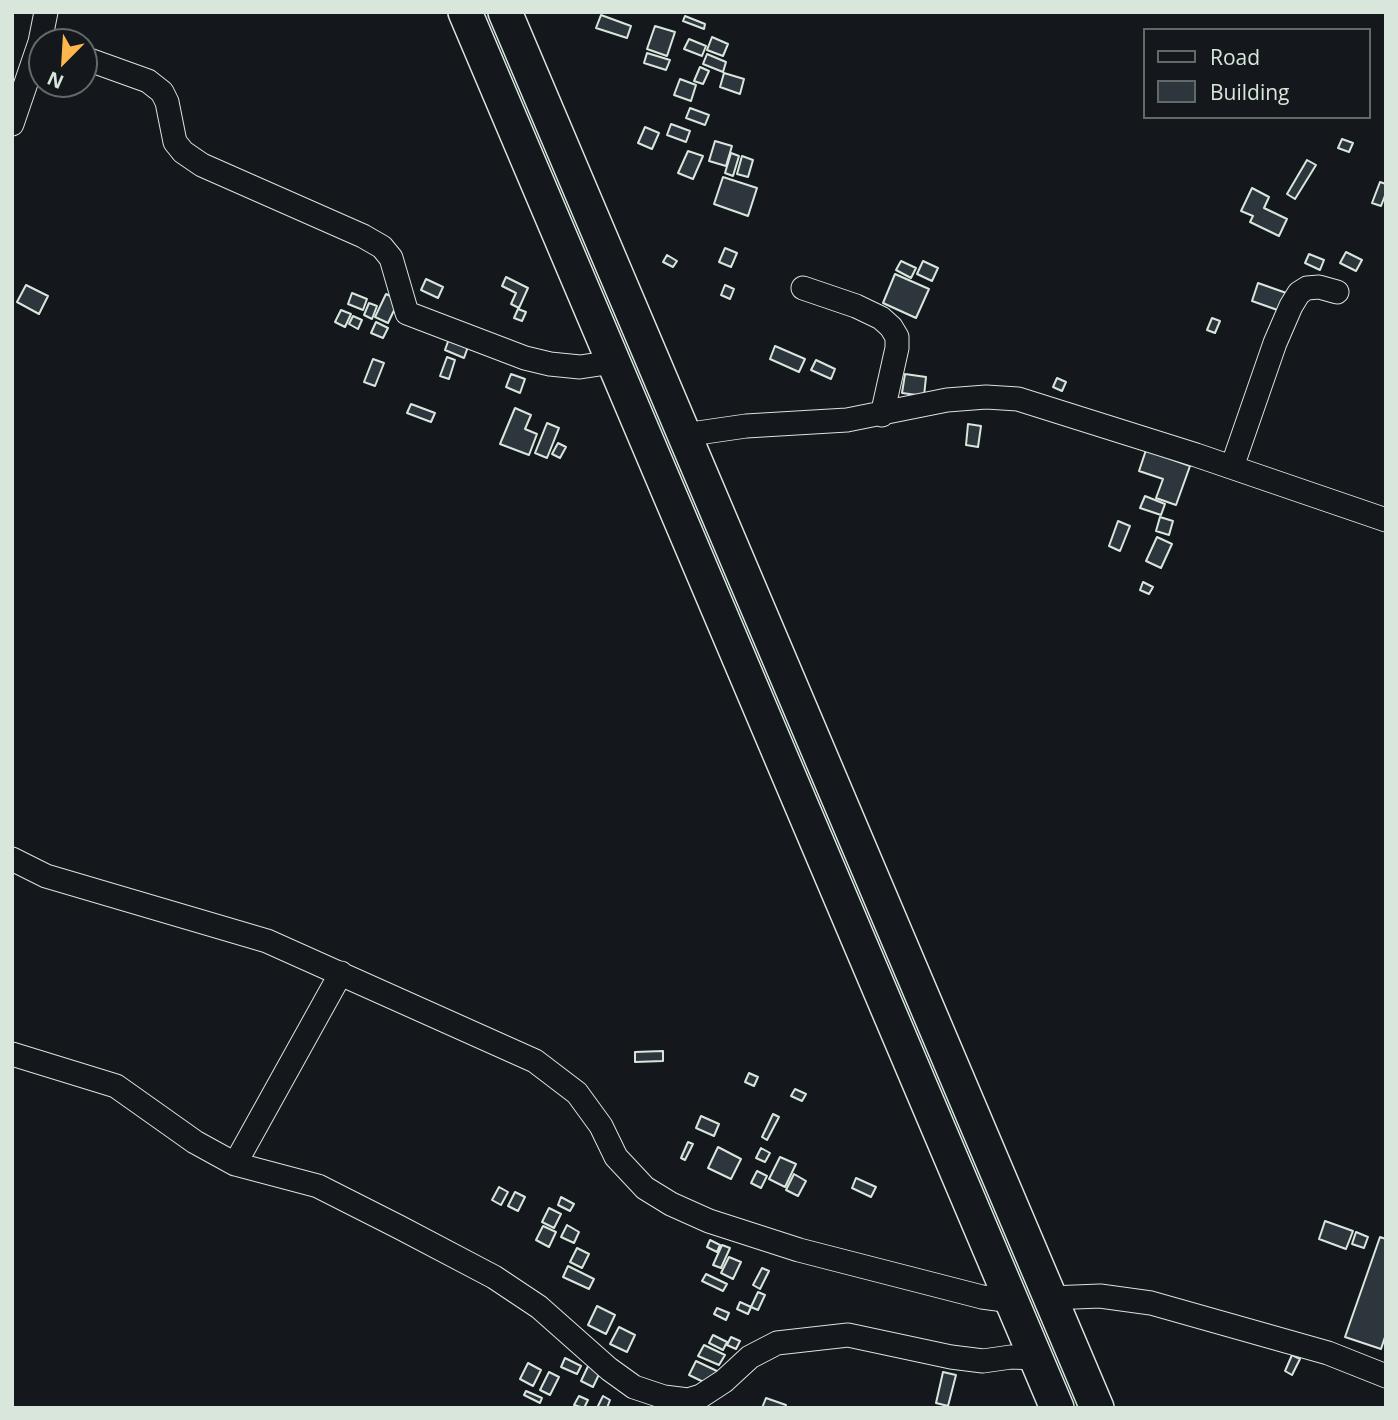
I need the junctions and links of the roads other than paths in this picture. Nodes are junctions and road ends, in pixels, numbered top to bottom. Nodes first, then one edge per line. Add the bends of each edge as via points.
1 (465, 12) edge
2 (505, 12) edge
3 (98, 63) edge
4 (28, 79) edge
5 (12, 124) edge
6 (803, 288) dead end
7 (1337, 292) dead end
8 (613, 362) junction
9 (882, 415) junction
10 (684, 435) junction
11 (1232, 467) junction
12 (1386, 520) edge
13 (12, 859) edge
14 (341, 973) junction
15 (12, 1054) edge
16 (235, 1164) junction
17 (1050, 1297) junction
18 (1012, 1301) junction
19 (1035, 1358) junction
20 (1386, 1376) edge
21 (1057, 1408) edge
22 (1097, 1408) edge

1 - 8 highway
2 - 10 highway
3 - 8 street via 148,81 162,92 175,142 202,165 382,247 391,258 407,313 537,362 580,367
4 - 5 street
6 - 9 street via 856,306 891,327 897,348
7 - 11 street via 1307,288 1291,306
8 - 18 highway
9 - 10 street
9 - 11 street via 947,400 1018,399
10 - 17 highway
11 - 12 street
13 - 14 street via 46,876 267,941
14 - 16 street
14 - 18 street via 535,1061 577,1093 616,1157 645,1188 671,1204 799,1250
15 - 16 street via 116,1086 195,1142
16 - 19 street via 318,1186 494,1277 539,1307 634,1387 664,1397 688,1400 701,1396 750,1357 777,1343 848,1335 951,1357
17 - 20 street via 1100,1296 1151,1303 1328,1353
17 - 22 highway
18 - 19 highway
19 - 21 highway

